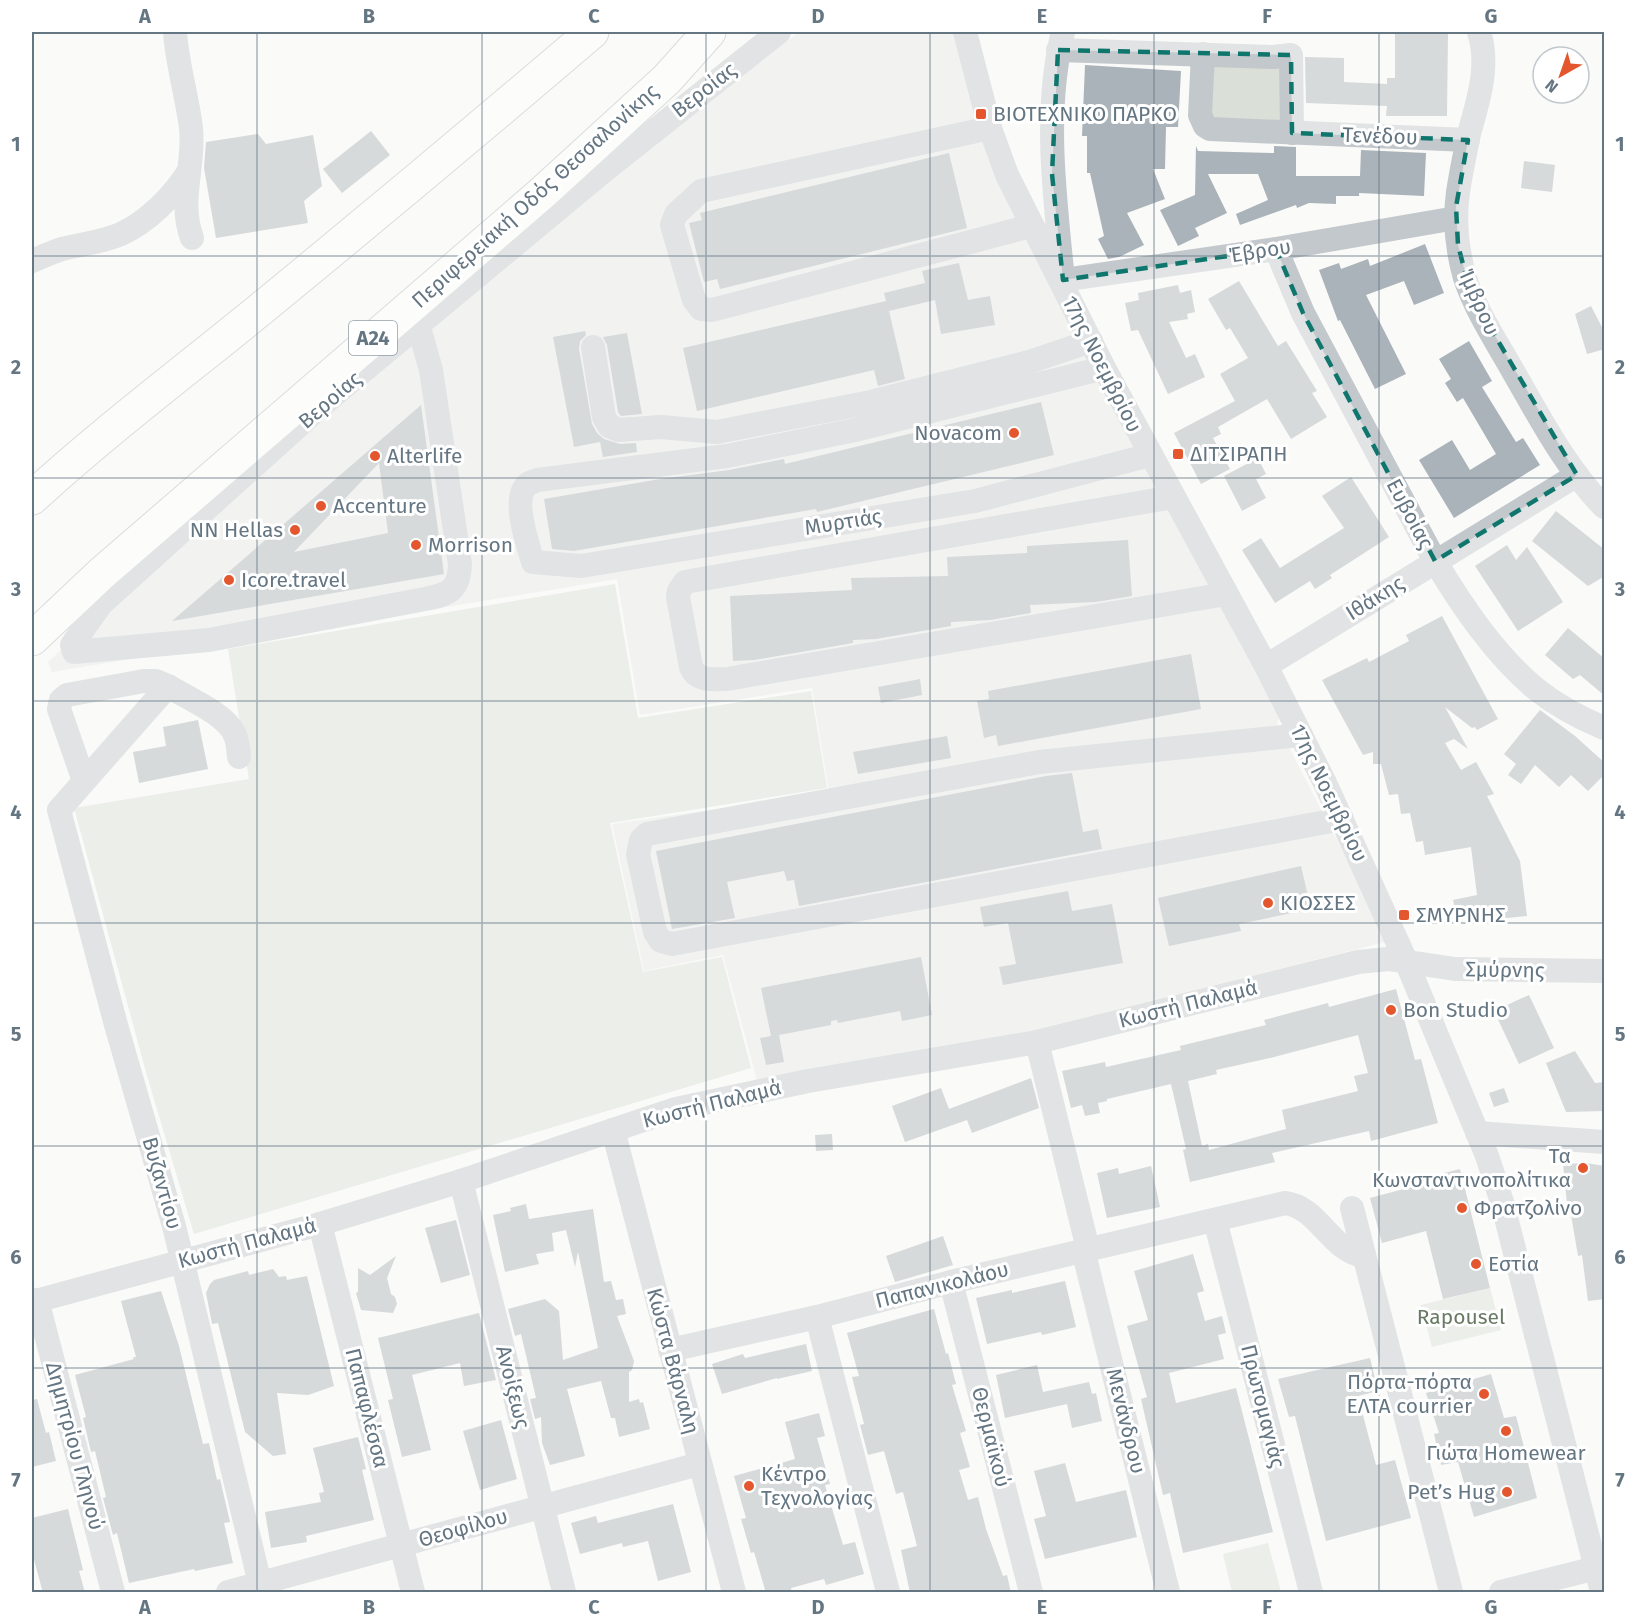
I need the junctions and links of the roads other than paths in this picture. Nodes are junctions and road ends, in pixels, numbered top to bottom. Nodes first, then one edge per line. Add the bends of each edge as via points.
1 (175, 32) edge
2 (592, 32) edge
3 (709, 32) edge
4 (779, 32) edge
5 (965, 32) edge
6 (1479, 32) edge
7 (1060, 40) edge
8 (1203, 54) junction
9 (990, 128) junction
10 (1292, 133) junction
11 (1468, 140) junction
12 (189, 171) junction
13 (1456, 218) junction
14 (1031, 226) junction
15 (192, 238) dead end
16 (1276, 249) junction
17 (32, 261) edge
18 (418, 324) junction
19 (1090, 342) junction
20 (593, 347) dead end
21 (1104, 368) junction
22 (1150, 455) junction
23 (1577, 475) junction
24 (1173, 497) junction
25 (32, 498) edge
26 (1605, 507) edge
27 (1435, 561) junction
28 (1226, 594) junction
29 (32, 639) edge
30 (1266, 666) junction
31 (168, 686) junction
32 (1605, 728) edge
33 (1301, 735) junction
34 (239, 757) dead end
35 (84, 781) junction
36 (1342, 819) junction
37 (1406, 961) junction
38 (1605, 971) edge
39 (1037, 1042) junction
40 (613, 1130) junction
41 (1478, 1133) junction
42 (1605, 1142) edge
43 (461, 1181) junction
44 (1352, 1208) dead end
45 (1215, 1220) junction
46 (320, 1224) junction
47 (1086, 1250) junction
48 (1364, 1256) junction
49 (182, 1260) junction
50 (951, 1282) junction
51 (34, 1301) edge
52 (817, 1317) junction
53 (670, 1350) junction
54 (699, 1464) junction
55 (543, 1506) junction
56 (402, 1546) junction
57 (1600, 1567) edge
58 (261, 1587) edge
59 (113, 1593) edge
60 (228, 1593) edge
61 (413, 1593) edge
62 (564, 1593) edge
63 (734, 1593) edge
64 (888, 1593) edge
65 (1031, 1593) edge
66 (1168, 1593) edge
67 (1311, 1593) edge
68 (1451, 1593) edge
69 (1501, 1593) edge
70 (1602, 1593) edge

1 - 12 street via 191,127
2 - 25 highway via 422,178
3 - 29 highway, Περιφερειακή Οδός Θεσσαλονίκης / Α24 via 667,79 541,194 120,558
4 - 18 street, Βεροίας
5 - 9 street, 17ης Νοεμβρίου
6 - 11 street, Ίμβρου via 1484,50 1483,76
7 - 8 street
7 - 16 street, Έβρου via 1052,174 1063,280
8 - 10 street, Τενέδου via 1200,115 1205,126 1216,131
8 - 10 street via 1291,55
9 - 14 street, 17ης Νοεμβρίου via 1000,160
9 - 14 street via 702,191 676,214 672,225 694,300 701,309 711,310
10 - 11 street, Τενέδου
11 - 13 street, Ίμβρου
12 - 15 street via 186,191
12 - 17 street via 178,188 143,221 122,234
13 - 16 street, Έβρου
13 - 23 street, Ίμβρου via 1460,257 1475,301 1516,377
14 - 19 street, 17ης Νοεμβρίου
16 - 27 street, Ευβοίας via 1303,313
18 - 18 street, Βεροίας via 100,604 72,645 74,652 209,640 451,591 460,575 460,564 431,370
19 - 20 street via 1029,362 872,402 717,432 661,427 619,430 609,426 604,417
19 - 21 street, 17ης Νοεμβρίου
21 - 22 street, 17ης Νοεμβρίου
21 - 22 street, Μυρτιάς via 855,430 739,453 537,480 528,484 521,499 521,519 533,562 581,566 975,501
22 - 24 street, 17ης Νοεμβρίου
23 - 26 street, Ίμβρου
23 - 27 street, Ιθάκης
24 - 28 street, 17ης Νοεμβρίου
24 - 28 street via 685,582 678,597 691,667 702,679 727,679
27 - 30 street, Ιθάκης
27 - 32 street, Ευβοίας via 1488,637 1527,681 1552,701
28 - 30 street, 17ης Νοεμβρίου
30 - 33 street, 17ης Νοεμβρίου
31 - 34 street via 225,722 234,732
31 - 35 street
31 - 35 street via 144,681 67,695 61,700 59,709
33 - 36 street, 17ης Νοεμβρίου
33 - 36 street via 1039,762 647,834 640,840 638,854 655,932 662,941 672,944
35 - 49 street, Βυζαντίου via 59,810
36 - 37 street, 17ης Νοεμβρίου
37 - 38 street, Σμύρνης via 1455,969
37 - 39 street, Κωστή Παλαμά via 1358,962
37 - 41 street, 17ης Νοεμβρίου
39 - 40 street, Κωστή Παλαμά via 700,1103
39 - 47 street, Μενάνδρου
40 - 43 street, Κωστή Παλαμά
40 - 53 street, Κώστα Βάρναλη
41 - 42 street
41 - 57 street, 17ης Νοεμβρίου via 1500,1193
43 - 46 street, Κωστή Παλαμά
43 - 55 street, Ανοίξεως
44 - 48 street
45 - 47 street, Παπανικολάου
45 - 48 street, Παπανικολάου via 1292,1204 1306,1211 1339,1245
45 - 67 street, Πρωτομαγιάς
46 - 49 street, Κωστή Παλαμά
46 - 56 street, Παπαφλέσσα
47 - 50 street, Παπανικολάου
47 - 66 street, Μενάνδρου
48 - 68 street
49 - 51 street, Κωστή Παλαμά
49 - 58 street, Βυζαντίου
50 - 52 street, Παπανικολάου
50 - 65 street, Θερμαϊκού
51 - 59 street, Δημητρίου Γληνού
52 - 53 street, Παπανικολάου
52 - 64 street
53 - 54 street, Κώστα Βάρναλη
54 - 55 street, Θεοφίλου
54 - 63 street, Κώστα Βάρναλη
55 - 56 street, Θεοφίλου
55 - 62 street, Ανοίξεως
56 - 58 street, Θεοφίλου
56 - 61 street, Παπαφλέσσα
57 - 69 street
57 - 70 street, 17ης Νοεμβρίου
58 - 60 street, Θεοφίλου

